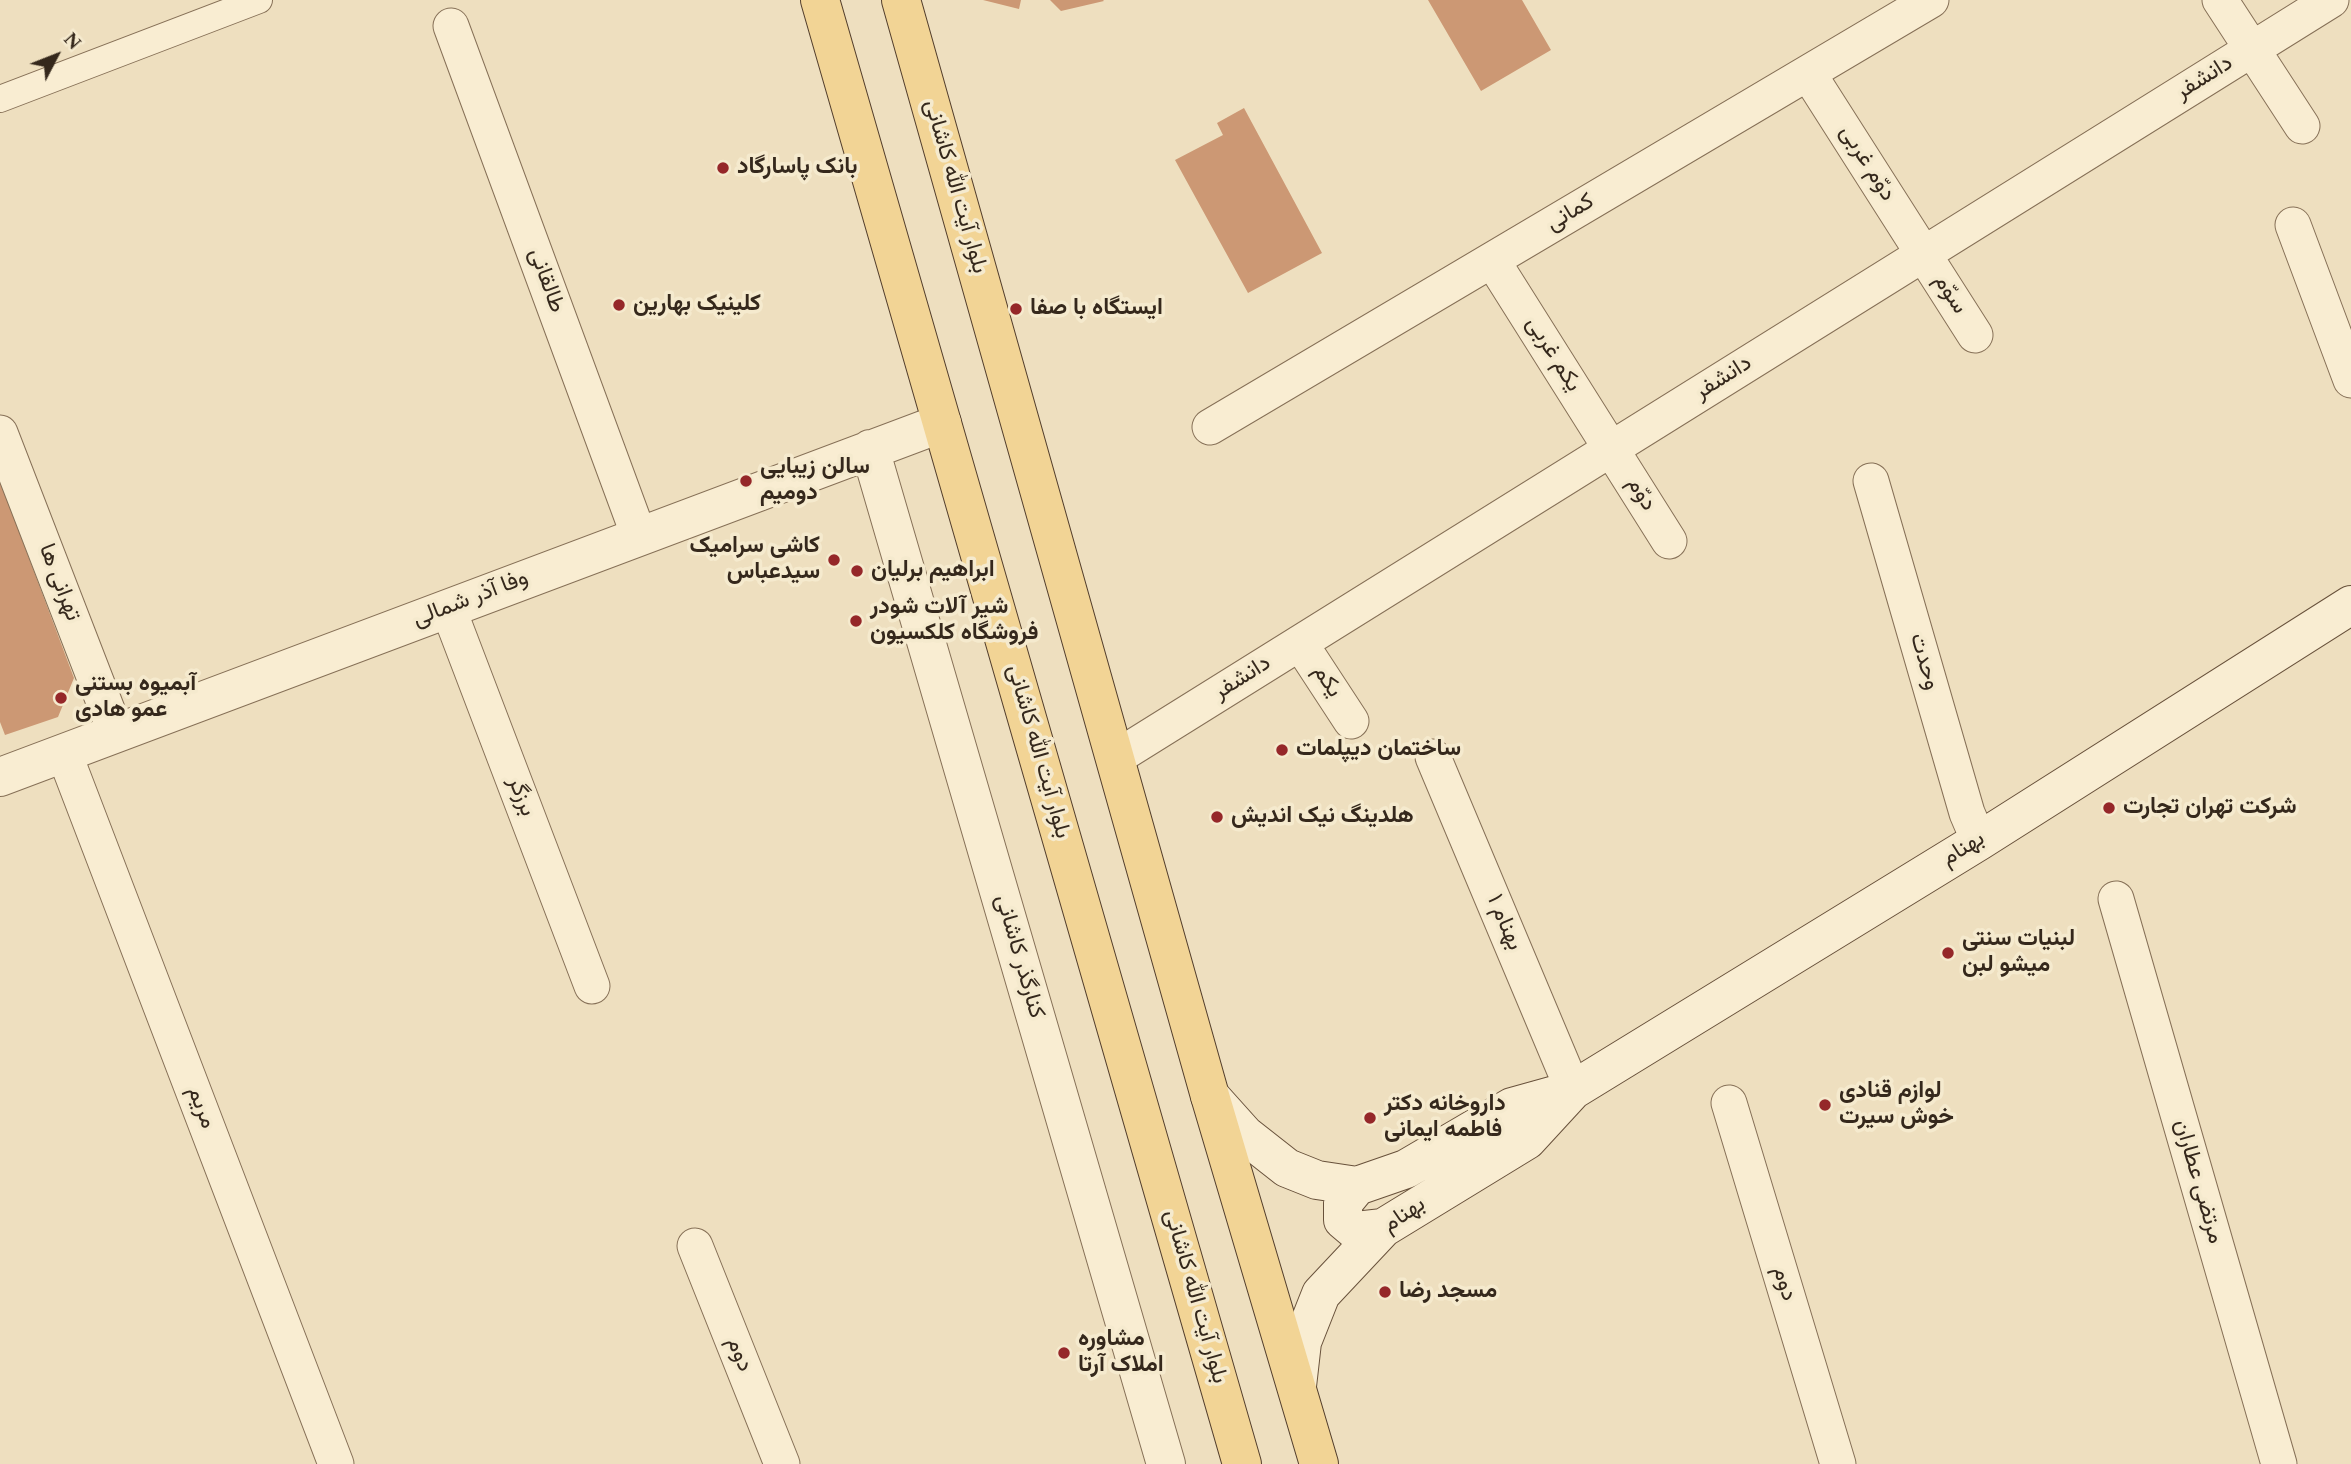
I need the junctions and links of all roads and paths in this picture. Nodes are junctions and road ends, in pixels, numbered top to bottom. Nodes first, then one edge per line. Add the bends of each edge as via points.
1 (259, 0) edge
2 (820, 0) edge
3 (901, 0) edge
4 (1931, 0) edge
5 (2220, 0) edge
6 (2331, 0) edge
7 (451, 26) dead end
8 (2252, 49) junction
9 (1808, 73) junction
10 (0, 99) edge
11 (2302, 126) dead end
12 (2293, 226) dead end
13 (1923, 254) junction
14 (1492, 260) junction
15 (1975, 335) dead end
16 (2351, 380) edge
17 (942, 423) junction
18 (1210, 427) dead end
19 (0, 433) edge
20 (870, 449) junction
21 (1611, 449) junction
22 (1871, 481) dead end
23 (639, 536) junction
24 (1670, 541) dead end
25 (2351, 605) edge
26 (448, 608) junction
27 (1300, 643) junction
28 (1351, 721) dead end
29 (116, 733) junction
30 (64, 752) junction
31 (1117, 757) junction
32 (1433, 757) dead end
33 (0, 777) edge
34 (1979, 841) junction
35 (2116, 899) dead end
36 (592, 986) dead end
37 (1573, 1090) junction
38 (1210, 1096) junction
39 (1729, 1103) dead end
40 (1357, 1186) junction
41 (1383, 1228) junction
42 (695, 1246) dead end
43 (1297, 1386) junction
44 (336, 1464) edge
45 (782, 1464) edge
46 (1166, 1464) edge
47 (1242, 1464) edge
48 (1319, 1464) edge
49 (1838, 1464) edge
50 (2278, 1464) edge

1 - 10 street
2 - 17 main road, بلوار آیت الله کاشانی
3 - 31 main road, بلوار آیت الله کاشانی
4 - 9 street, کمانی
5 - 8 street
6 - 8 street, دانشفر
7 - 23 street, طالقانی
8 - 11 street
8 - 13 street, دانشفر
9 - 13 street, دوّم غربی
9 - 14 street, کمانی
12 - 16 street
13 - 15 street, سوّم
13 - 21 street, دانشفر
14 - 18 street, کمانی
14 - 21 street, یکم غربی
17 - 20 street, وفا آذر شمالی
17 - 47 main road, بلوار آیت الله کاشانی
19 - 29 street, تهرانی ها
20 - 23 street, وفا آذر شمالی
20 - 46 street, کنارگذر کاشانی
21 - 24 street, دوّم
21 - 27 street, دانشفر
22 - 34 street, وحدت
23 - 26 street, وفا آذر شمالی
25 - 34 street, بهنام
26 - 29 street, وفا آذر شمالی
26 - 36 street, برزگر
27 - 28 street, یکم
27 - 31 street, دانشفر
29 - 30 street, وفا آذر شمالی
30 - 33 street, وفا آذر شمالی
30 - 44 street, مریم
31 - 38 main road, بلوار آیت الله کاشانی
32 - 37 street, بهنام ۱
34 - 37 street, بهنام
35 - 50 street, مرتضی عطاران
37 - 40 street, بهنام via 1512,1107 1406,1169
37 - 41 street, بهنام via 1527,1140
38 - 40 street, بهنام via 1245,1135 1287,1168 1317,1180
38 - 43 main road, بلوار آیت الله کاشانی
39 - 49 street, دوم
40 - 41 street via 1343,1203 1343,1220 1356,1231
41 - 43 street, بهنام via 1321,1294 1302,1342
42 - 45 street, دوم
43 - 48 main road, بلوار آیت الله کاشانی

